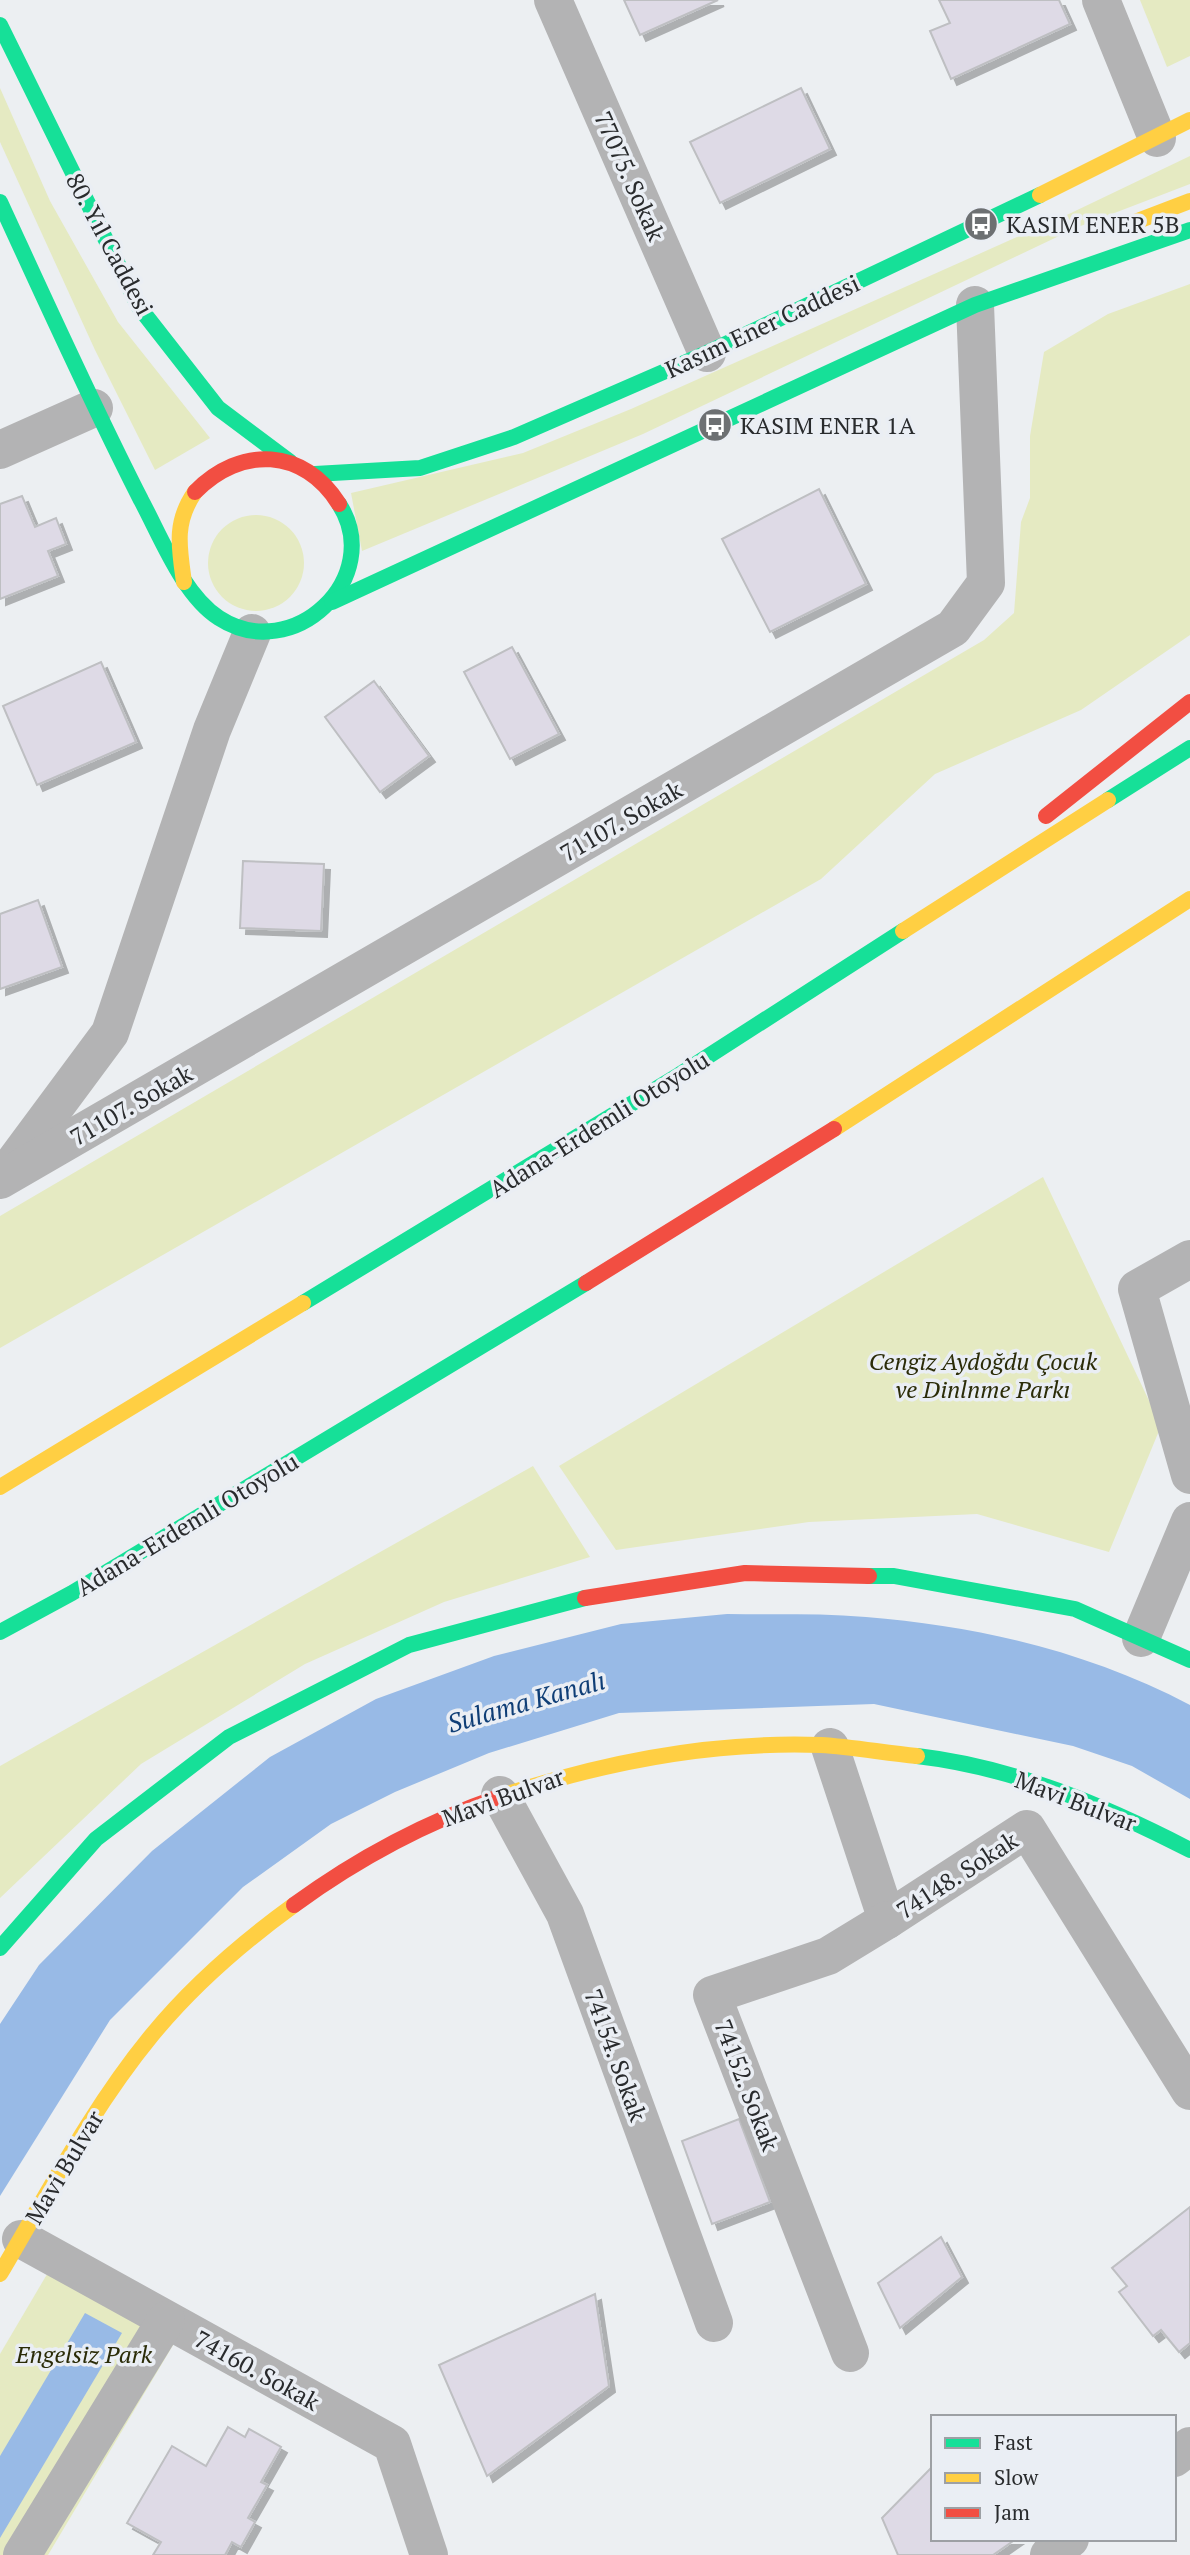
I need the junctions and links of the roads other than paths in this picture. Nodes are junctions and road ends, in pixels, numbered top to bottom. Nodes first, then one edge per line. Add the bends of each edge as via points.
1 (553, 0) edge
2 (1101, 0) edge
3 (0, 25) edge
4 (1190, 120) edge
5 (1157, 138) junction
6 (1190, 201) edge
7 (0, 202) edge
8 (1190, 230) edge
9 (1113, 231) dead end
10 (1001, 232) dead end
11 (878, 272) junction
12 (968, 299) junction
13 (707, 353) junction
14 (94, 408) junction
15 (0, 450) edge
16 (290, 461) junction
17 (316, 474) junction
18 (184, 582) junction
19 (332, 602) junction
20 (252, 633) junction
21 (1190, 702) edge
22 (1190, 748) edge
23 (1190, 899) edge
24 (881, 947) junction
25 (1, 1180) edge
26 (1190, 1259) edge
27 (1190, 1475) edge
28 (0, 1487) edge
29 (1190, 1521) edge
30 (72, 1593) junction
31 (0, 1632) edge
32 (1141, 1638) junction
33 (0, 1640) edge
34 (1190, 1660) edge
35 (830, 1747) junction
36 (500, 1795) junction
37 (1190, 1850) edge
38 (887, 1920) junction
39 (0, 1948) edge
40 (1190, 2091) edge
41 (21, 2239) junction
42 (0, 2274) edge
43 (166, 2320) junction
44 (714, 2323) dead end
45 (850, 2353) dead end
46 (1067, 2541) edge
47 (22, 2555) edge
48 (429, 2555) edge
49 (1049, 2555) edge

1 - 13 street, 77075. Sokak
2 - 5 street
3 - 16 main road, 80. Yıl Caddesi via 139,307 218,408
4 - 5 main road, Kasım Ener Caddesi
5 - 11 main road, Kasım Ener Caddesi
6 - 9 main road
7 - 14 main road
8 - 12 main road
10 - 11 main road via 959,252
11 - 13 main road, Kasım Ener Caddesi
12 - 19 main road via 909,334 732,419
12 - 25 street, 71107. Sokak via 986,583 953,628
13 - 17 main road, Kasım Ener Caddesi via 513,437 420,468
14 - 15 street
14 - 18 main road
16 - 17 main road
16 - 18 main road via 261,458 233,463 208,478 189,499 178,525
17 - 19 main road via 336,494 349,520 353,548 347,577
18 - 20 main road via 201,607 224,625
19 - 20 main road via 310,621 282,632
20 - 25 street via 212,730 110,1033
21 - 24 main road
22 - 24 main road, Adana-Erdemli Otoyolu
23 - 30 main road, Adana-Erdemli Otoyolu via 731,1195
24 - 28 main road, Adana-Erdemli Otoyolu via 510,1180
26 - 27 street via 1137,1289
29 - 32 street
30 - 31 main road, Adana-Erdemli Otoyolu
30 - 33 main road
32 - 34 main road
32 - 39 main road via 1075,1609 894,1576 745,1573 606,1592 409,1645 229,1737 96,1839
35 - 36 main road, Mavi Bulvar via 771,1743 686,1749 593,1765
35 - 37 main road, Mavi Bulvar via 886,1750 994,1771 1065,1792
35 - 38 street, 74148. Sokak
36 - 41 main road, Mavi Bulvar via 367,1855 281,1911 220,1965 154,2032 113,2088
36 - 44 street, 74154. Sokak via 565,1914
38 - 40 street, 74148. Sokak via 1027,1829
38 - 45 street, 74152. Sokak via 828,1956 712,1995
41 - 42 main road, Mavi Bulvar
41 - 43 street, 74160. Sokak
43 - 47 street
43 - 48 street, 74160. Sokak via 392,2444
46 - 49 street

